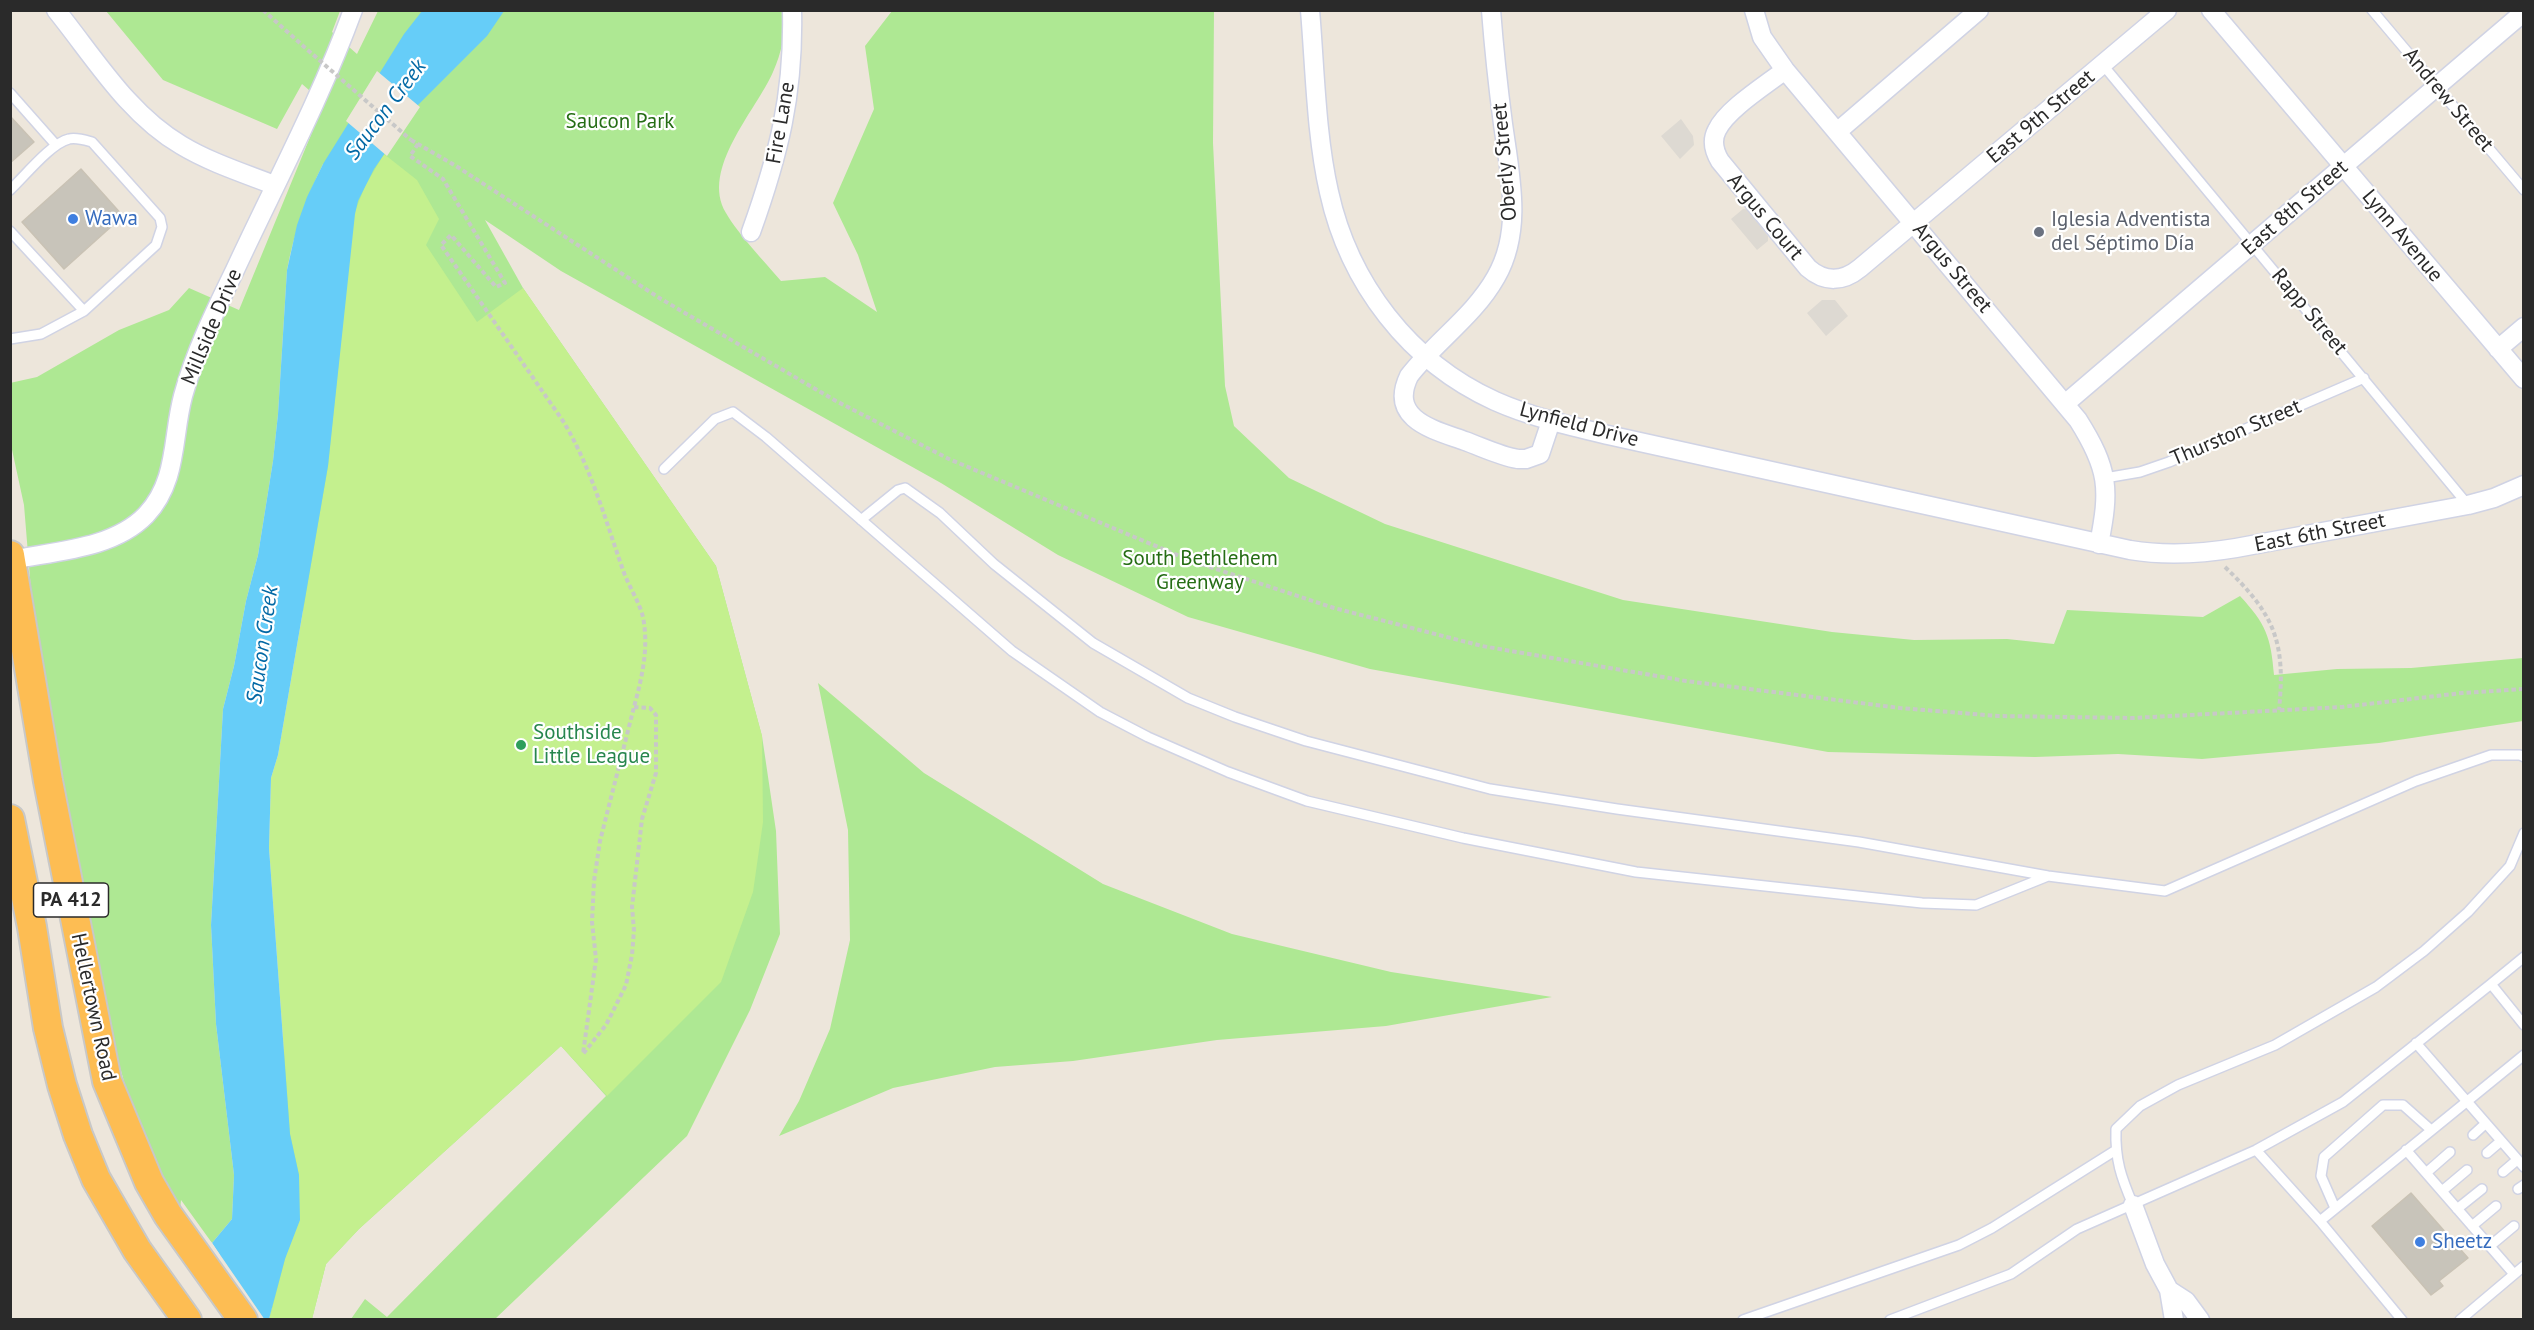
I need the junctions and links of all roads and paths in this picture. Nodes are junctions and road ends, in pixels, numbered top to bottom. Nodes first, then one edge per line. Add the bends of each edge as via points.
1 (56, 10) edge
2 (263, 10) edge
3 (353, 10) edge
4 (792, 10) edge
5 (1310, 10) edge
6 (1491, 10) edge
7 (1754, 10) edge
8 (1979, 10) edge
9 (2167, 10) edge
10 (2211, 10) edge
11 (2372, 10) edge
12 (2523, 12) edge
13 (2103, 65) junction
14 (1785, 70) junction
15 (2436, 87) junction
16 (10, 93) edge
17 (1837, 132) junction
18 (418, 144) junction
19 (56, 145) junction
20 (2343, 166) junction
21 (2520, 178) edge
22 (274, 185) junction
23 (10, 190) edge
24 (2523, 190) edge
25 (1915, 223) junction
26 (10, 231) edge
27 (751, 232) dead end
28 (2252, 245) junction
29 (84, 311) junction
30 (2523, 327) edge
31 (10, 339) edge
32 (2498, 349) junction
33 (1426, 356) junction
34 (2364, 378) junction
35 (2523, 379) edge
36 (2066, 404) junction
37 (1551, 421) junction
38 (664, 469) dead end
39 (2104, 478) junction
40 (2523, 484) edge
41 (2468, 505) junction
42 (861, 520) junction
43 (2106, 545) junction
44 (2218, 551) junction
45 (11, 557) edge
46 (2523, 689) edge
47 (634, 707) junction
48 (2279, 710) junction
49 (2523, 757) edge
50 (10, 819) edge
51 (2523, 833) edge
52 (2048, 876) junction
53 (2523, 957) edge
54 (2491, 984) junction
55 (2523, 1025) edge
56 (2416, 1043) junction
57 (2523, 1055) edge
58 (2467, 1103) junction
59 (2486, 1124) junction
60 (2430, 1129) junction
61 (2473, 1135) dead end
62 (2501, 1141) junction
63 (2116, 1150) junction
64 (2256, 1150) junction
65 (2406, 1150) junction
66 (2450, 1152) dead end
67 (2487, 1153) dead end
68 (2520, 1164) edge
69 (2467, 1170) dead end
70 (2503, 1172) dead end
71 (2426, 1173) junction
72 (2482, 1189) dead end
73 (2442, 1191) junction
74 (2133, 1204) junction
75 (2496, 1206) dead end
76 (2335, 1208) junction
77 (2457, 1209) junction
78 (2320, 1221) junction
79 (2472, 1226) junction
80 (2514, 1226) dead end
81 (2490, 1246) junction
82 (2523, 1266) edge
83 (2514, 1274) junction
84 (2169, 1290) junction
85 (179, 1309) edge
86 (243, 1320) edge
87 (1743, 1320) edge
88 (1890, 1320) edge
89 (2174, 1320) edge
90 (2200, 1320) edge
91 (2402, 1320) edge
92 (2460, 1320) edge

1 - 22 street via 117,88 154,127 193,152
2 - 18 path, bridge
3 - 22 street, Millside Drive via 323,87
4 - 27 street, Fire Lane via 793,49 781,140
5 - 33 street, Lynfield Drive via 1324,164 1339,227 1372,297 1397,329
6 - 33 street, Oberly Street via 1513,200 1511,235 1503,264 1487,292
7 - 14 street, Argus Street via 1762,37
8 - 17 street
9 - 13 street, East 9th Street
10 - 20 street, Lynn Avenue
11 - 15 lane, Andrew Street
12 - 15 street, East 8th Street
13 - 25 street, East 9th Street
13 - 28 lane, Rapp Street
14 - 17 street, Argus Street
14 - 25 street, Argus Court via 1722,122 1714,136 1714,148 1720,161 1808,268 1828,279 1845,278
15 - 20 street, East 8th Street
15 - 21 lane, Andrew Street
16 - 19 lane
17 - 25 street, Argus Street
18 - 47 path via 410,156 443,179 505,283 496,287 451,235 441,245 563,421 600,501 642,616 645,663
18 - 48 path via 661,299 836,401 949,459 1189,560 1334,608 1482,646 1686,681 1900,708 1998,716 2133,718
19 - 23 lane
19 - 29 lane via 71,138 92,142 160,218 162,227 156,244
20 - 28 street, East 8th Street
20 - 32 street, Lynn Avenue
21 - 24 lane, Andrew Street
22 - 45 street, Millside Drive via 190,370 170,474 155,504 134,525 103,541
25 - 36 street, Argus Street
26 - 29 lane
28 - 34 lane, Rapp Street
28 - 36 street, East 8th Street
29 - 31 lane via 41,334
30 - 32 street
32 - 35 street, Lynn Avenue
33 - 37 street, Lynfield Drive via 1478,393
33 - 37 street, Oberly Street via 1409,376 1403,394 1412,416 1426,426 1510,458 1526,459 1540,454
34 - 39 lane, Thurston Street via 2169,462
34 - 41 lane, Rapp Street
36 - 39 street, Argus Street via 2092,444
37 - 43 street, Lynfield Drive
38 - 42 lane via 716,419 733,412
39 - 43 street, Argus Street
40 - 41 street, East 6th Street
41 - 44 street, East 6th Street
42 - 52 lane via 1012,651 1100,712 1228,772 1307,801 1463,838 1636,872 1922,903 1976,905
42 - 52 lane via 905,488 1093,643 1188,698 1306,741 1490,789 1859,842
43 - 44 street, East 6th Street via 2176,555
44 - 48 path via 2224,566 2253,595 2277,635 2282,681
45 - 86 highway, Hellertown Road / PA 412 via 48,781 107,1081 149,1182 178,1231
46 - 48 path
47 - 47 path via 650,708 656,715 656,773 642,819 632,907 632,955 619,1001 583,1053 596,959 592,922 594,881 600,841
49 - 52 lane via 2491,755 2416,781 2165,891
50 - 85 highway, Hellertown Road / PA 412 via 48,1029 78,1135 116,1214
51 - 63 lane via 2510,866 2468,912 2424,951 2376,987 2275,1046 2178,1085 2140,1106 2116,1129
53 - 54 lane
54 - 55 lane
54 - 56 lane
56 - 58 lane
56 - 64 lane via 2343,1102
57 - 58 lane
58 - 59 lane
58 - 60 lane
59 - 61 lane
59 - 62 lane
60 - 65 lane
60 - 76 lane via 2403,1105 2383,1105 2324,1157 2321,1176
62 - 67 lane
62 - 68 lane
63 - 74 lane via 2119,1172
63 - 87 lane via 1959,1245
64 - 74 lane
64 - 78 lane
65 - 71 lane
65 - 76 lane
66 - 71 lane
68 - 70 lane
69 - 73 lane
71 - 73 lane
72 - 77 lane
73 - 77 lane
74 - 84 street
74 - 88 lane via 2077,1229 2011,1274
75 - 79 lane
76 - 78 lane
77 - 79 lane
78 - 91 lane
79 - 81 lane
80 - 81 lane
81 - 83 lane
82 - 83 lane
83 - 92 lane
84 - 89 street
84 - 90 street via 2186,1301

